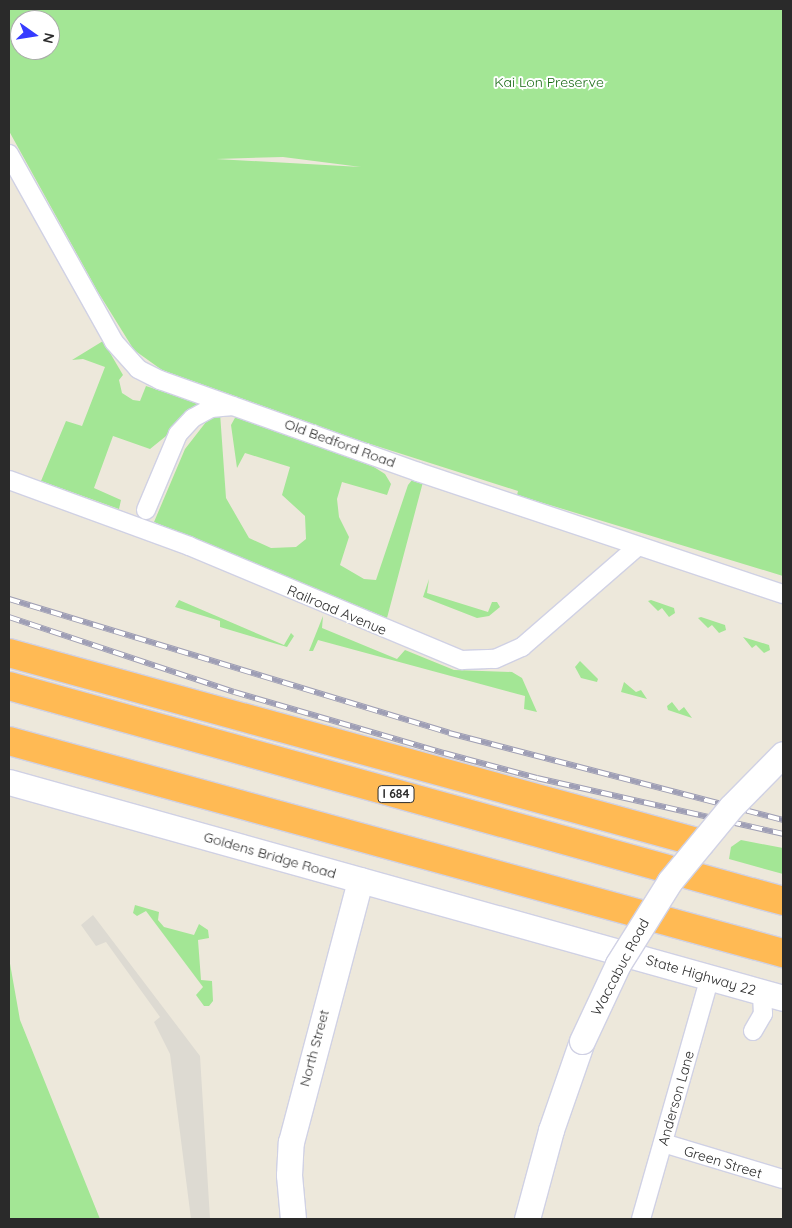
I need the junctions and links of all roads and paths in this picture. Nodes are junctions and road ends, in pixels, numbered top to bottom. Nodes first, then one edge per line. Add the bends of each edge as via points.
1 (11, 162) edge
2 (238, 406) junction
3 (9, 480) edge
4 (146, 510) dead end
5 (638, 546) junction
6 (783, 594) edge
7 (9, 653) edge
8 (9, 686) edge
9 (9, 741) edge
10 (783, 754) edge
11 (9, 782) edge
12 (700, 843) junction
13 (360, 880) junction
14 (783, 901) edge
15 (531, 928) joint
16 (783, 953) edge
17 (710, 977) junction
18 (773, 995) edge
19 (753, 1031) dead end
20 (663, 1143) junction
21 (783, 1179) edge
22 (293, 1219) edge
23 (527, 1219) edge
24 (641, 1219) edge

1 - 2 street, Old Bedford Road via 114,342 138,369 160,380
2 - 4 street via 211,408 193,418 183,429 162,467
2 - 5 street, Old Bedford Road via 418,472
3 - 5 street, Railroad Avenue via 189,546 462,660 495,659 522,647
5 - 6 street, Old Bedford Road
7 - 12 highway
8 - 14 highway, I 684
9 - 16 highway
10 - 12 main road, Waccabuc Road, bridge
11 - 13 main road, Goldens Bridge Road
12 - 23 main road, Waccabuc Road, bridge via 638,930 618,964 582,1041 551,1130
13 - 15 main road, Goldens Bridge Road
13 - 22 main road, North Street via 291,1142 289,1175
15 - 17 main road, State Highway 22
17 - 18 main road, State Highway 22
17 - 20 street, Anderson Lane
18 - 19 street
20 - 21 street, Green Street
20 - 24 street, Anderson Lane

